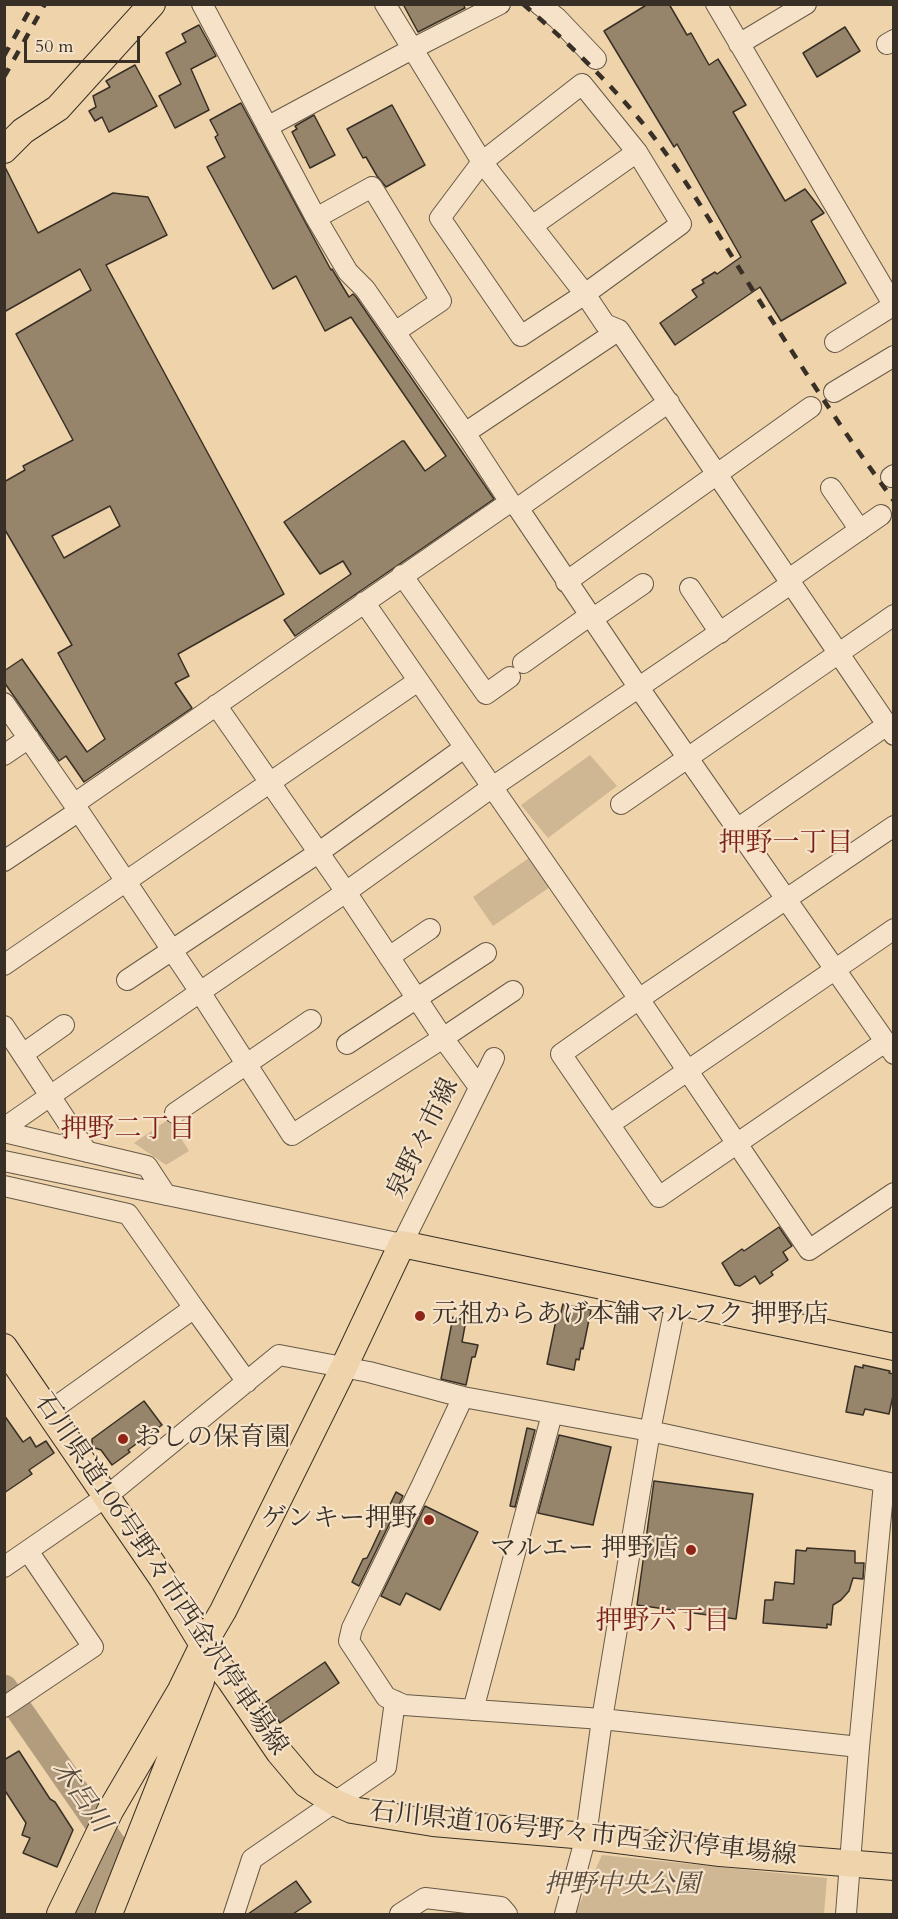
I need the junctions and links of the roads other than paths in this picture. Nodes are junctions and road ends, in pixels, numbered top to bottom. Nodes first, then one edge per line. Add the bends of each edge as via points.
1 (152, 4) edge
2 (201, 4) edge
3 (385, 4) edge
4 (500, 4) edge
5 (539, 4) edge
6 (716, 4) edge
7 (806, 4) edge
8 (740, 44) junction
9 (412, 49) junction
10 (596, 59) dead end
11 (267, 127) junction
12 (4, 150) edge
13 (637, 152) junction
14 (482, 162) junction
15 (316, 218) junction
16 (532, 226) junction
17 (585, 294) junction
18 (893, 305) edge
19 (619, 330) junction
20 (395, 332) junction
21 (836, 342) dead end
22 (894, 356) edge
23 (834, 392) dead end
24 (669, 402) junction
25 (811, 407) dead end
26 (465, 433) junction
27 (718, 474) junction
28 (831, 488) dead end
29 (514, 505) junction
30 (881, 515) dead end
31 (860, 530) junction
32 (402, 575) junction
33 (791, 581) junction
34 (566, 582) junction
35 (643, 584) dead end
36 (690, 588) dead end
37 (364, 602) junction
38 (894, 615) edge
39 (591, 618) junction
40 (720, 633) junction
41 (839, 654) junction
42 (418, 681) junction
43 (639, 688) junction
44 (4, 703) edge
45 (216, 705) junction
46 (890, 730) edge
47 (29, 738) junction
48 (464, 748) junction
49 (4, 755) edge
50 (687, 758) junction
51 (270, 784) junction
52 (491, 788) junction
53 (621, 804) dead end
54 (76, 808) junction
55 (894, 826) edge
56 (737, 829) junction
57 (318, 853) junction
58 (4, 861) edge
59 (127, 882) junction
60 (346, 892) junction
61 (788, 900) junction
62 (430, 929) dead end
63 (894, 929) edge
64 (172, 950) junction
65 (486, 953) dead end
66 (389, 957) junction
67 (4, 966) edge
68 (835, 969) junction
69 (128, 980) dead end
70 (200, 992) junction
71 (513, 992) dead end
72 (416, 997) junction
73 (639, 999) junction
74 (311, 1020) dead end
75 (64, 1025) dead end
76 (4, 1026) edge
77 (443, 1038) junction
78 (347, 1044) dead end
79 (889, 1048) edge
80 (23, 1054) junction
81 (494, 1058) dead end
82 (246, 1063) junction
83 (688, 1072) junction
84 (479, 1087) junction
85 (51, 1096) junction
86 (175, 1113) dead end
87 (610, 1124) junction
88 (4, 1130) edge
89 (738, 1144) junction
90 (87, 1152) junction
91 (4, 1161) edge
92 (4, 1186) edge
93 (139, 1189) junction
94 (894, 1193) edge
95 (166, 1195) junction
96 (128, 1214) junction
97 (402, 1244) junction
98 (676, 1301) junction
99 (194, 1308) junction
100 (4, 1347) edge
101 (894, 1347) edge
102 (343, 1369) junction
103 (247, 1382) junction
104 (463, 1397) junction
105 (50, 1411) junction
106 (552, 1414) junction
107 (650, 1431) junction
108 (889, 1484) edge
109 (106, 1496) junction
110 (28, 1551) junction
111 (4, 1567) edge
112 (203, 1645) junction
113 (395, 1701) junction
114 (4, 1707) edge
115 (473, 1710) junction
116 (602, 1719) junction
117 (859, 1747) junction
118 (334, 1802) junction
119 (586, 1836) junction
120 (851, 1863) junction
121 (894, 1867) edge
122 (239, 1912) edge
123 (60, 1914) edge
124 (109, 1914) edge
125 (400, 1914) edge
126 (507, 1914) edge
127 (565, 1914) edge
128 (846, 1914) edge

1 - 12 main road via 58,108 23,131
2 - 11 street
3 - 9 street
4 - 9 street
5 - 10 street
6 - 8 street
7 - 8 street
8 - 18 street
9 - 11 street
9 - 14 street
11 - 15 street
13 - 14 street via 582,84
13 - 16 street
13 - 17 street via 681,224
14 - 16 street
14 - 17 street via 440,218 521,336
15 - 20 street via 348,272
15 - 20 street via 372,187 441,301
16 - 17 street
17 - 19 street via 605,324
18 - 21 street
19 - 24 street
19 - 26 street
20 - 26 street
22 - 23 street
24 - 27 street
24 - 29 street
25 - 27 street
26 - 29 street
27 - 33 street
27 - 34 street
28 - 31 street
29 - 32 street
29 - 34 street
30 - 31 street
31 - 33 street
32 - 37 street
32 - 39 street via 486,694
33 - 40 street
33 - 41 street
34 - 39 street
35 - 39 street
36 - 40 street
37 - 42 street
37 - 45 street
38 - 41 street
39 - 43 street
40 - 43 street
41 - 46 street
41 - 50 street
42 - 48 street
42 - 51 street
43 - 50 street
43 - 52 street
44 - 47 street
45 - 51 street
45 - 54 street
46 - 56 street
47 - 49 street
47 - 54 street
48 - 52 street
48 - 57 street
50 - 53 street
50 - 56 street
51 - 57 street
51 - 59 street
52 - 60 street
52 - 73 street
54 - 58 street
54 - 59 street
55 - 61 street
56 - 61 street
57 - 60 street
57 - 64 street
59 - 64 street
59 - 67 street
60 - 66 street
60 - 70 street
61 - 68 street
61 - 73 street
62 - 66 street
63 - 68 street
64 - 69 street
64 - 70 street
65 - 72 street
66 - 72 street
68 - 79 street
68 - 83 street
70 - 82 street
70 - 85 street
71 - 77 street
72 - 77 street
72 - 78 street
73 - 83 street
73 - 87 street via 561,1054
74 - 82 street
75 - 80 street
76 - 80 street
77 - 82 street via 292,1135
77 - 84 street
79 - 89 street
80 - 85 street
81 - 84 street, 泉野々市線
82 - 86 street
83 - 87 street
83 - 89 street
84 - 97 street, 泉野々市線
85 - 88 street
85 - 90 street
87 - 89 street via 659,1197
88 - 90 street
89 - 94 street via 809,1250
90 - 95 street via 147,1166
91 - 93 street
92 - 96 street
93 - 95 street
93 - 96 street
95 - 97 street
96 - 99 street
97 - 98 main road
97 - 102 main road
98 - 101 main road
98 - 107 street
99 - 103 street
99 - 105 street
100 - 105 main road, 石川県道106号野々市西金沢停車場線
102 - 103 street via 279,1355
102 - 104 street
102 - 112 main road
103 - 109 street
104 - 106 street
104 - 113 street via 348,1641 386,1697
105 - 109 main road, 石川県道106号野々市西金沢停車場線
106 - 107 street
106 - 115 street
107 - 108 street
107 - 116 street
108 - 117 street
109 - 110 street
109 - 112 main road, 石川県道106号野々市西金沢停車場線
110 - 111 street
110 - 114 street via 93,1647
112 - 118 main road, 石川県道106号野々市西金沢停車場線 via 286,1761 306,1784
112 - 123 main road via 110,1811
112 - 124 main road via 205,1671
113 - 115 street
113 - 118 street via 386,1767
115 - 116 street
116 - 117 street
116 - 119 street
117 - 120 street
118 - 119 main road, 石川県道106号野々市西金沢停車場線 via 352,1810 433,1823
118 - 122 street via 252,1858
119 - 120 main road, 石川県道106号野々市西金沢停車場線 via 720,1853
119 - 127 street
120 - 121 main road, 石川県道106号野々市西金沢停車場線
120 - 128 street
125 - 126 street via 425,1898 501,1906

